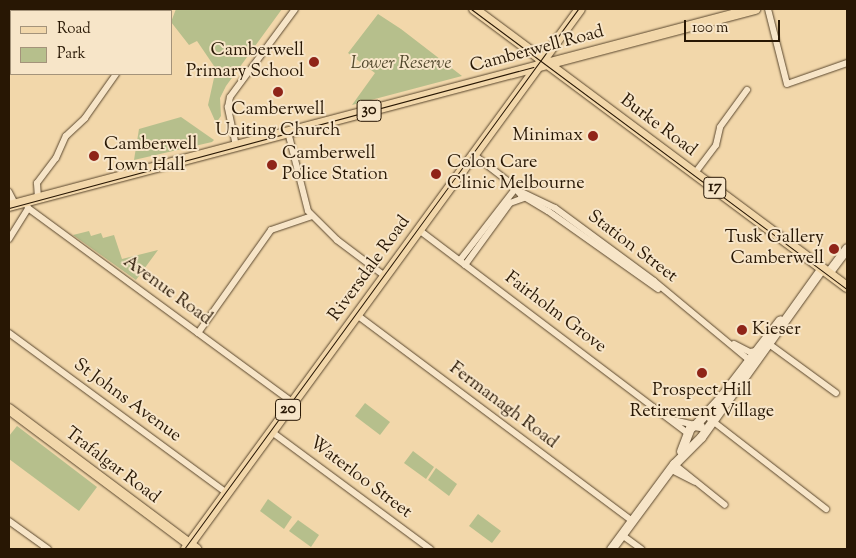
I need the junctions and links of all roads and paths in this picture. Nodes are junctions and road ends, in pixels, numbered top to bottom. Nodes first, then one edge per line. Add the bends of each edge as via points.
1 (295, 9) edge
2 (474, 9) edge
3 (580, 9) edge
4 (755, 9) edge
5 (768, 9) edge
6 (724, 13) edge
7 (542, 64) junction
8 (847, 64) edge
9 (115, 75) edge
10 (747, 90) dead end
11 (288, 132) junction
12 (236, 146) junction
13 (474, 155) junction
14 (695, 173) junction
15 (515, 189) junction
16 (9, 192) edge
17 (38, 198) junction
18 (525, 198) junction
19 (536, 200) junction
20 (12, 205) edge
21 (27, 205) junction
22 (312, 216) junction
23 (493, 223) junction
24 (419, 230) junction
25 (9, 239) edge
26 (847, 248) edge
27 (462, 262) junction
28 (825, 270) junction
29 (385, 276) junction
30 (847, 287) edge
31 (357, 315) junction
32 (9, 333) edge
33 (198, 333) junction
34 (729, 341) junction
35 (766, 342) junction
36 (759, 352) junction
37 (740, 354) junction
38 (749, 360) junction
39 (742, 369) junction
40 (738, 380) junction
41 (836, 393) dead end
42 (293, 403) junction
43 (9, 409) edge
44 (707, 418) junction
45 (672, 420) junction
46 (695, 424) junction
47 (272, 432) junction
48 (689, 434) junction
49 (700, 436) junction
50 (672, 467) junction
51 (227, 493) junction
52 (826, 509) dead end
53 (718, 511) dead end
54 (9, 520) edge
55 (632, 521) junction
56 (622, 535) junction
57 (191, 548) edge
58 (48, 549) edge
59 (430, 549) edge
60 (611, 549) edge
61 (641, 549) edge

1 - 12 street via 238,85 228,104
2 - 7 main road, Burke Road / 17
3 - 7 main road, Riversdale Road / 20
4 - 6 main road, Camberwell Road / 30
5 - 8 street via 787,84
6 - 7 main road, Camberwell Road / 30
7 - 11 main road, Camberwell Road / 30
7 - 13 main road, Riversdale Road / 20
7 - 14 main road, Burke Road / 17
9 - 17 street via 85,118 66,136 56,158 37,183
10 - 14 street via 721,126 716,145
11 - 12 main road, Camberwell Road / 30
11 - 22 street
12 - 17 main road, Camberwell Road / 30
13 - 15 street, Station Street
13 - 24 main road, Riversdale Road / 20
14 - 28 main road, Burke Road / 17
15 - 18 street, Station Street
15 - 19 street, Station Street
15 - 23 street
16 - 20 street
17 - 21 main road, Camberwell Road / 30
18 - 19 street, Station Street
18 - 23 street via 513,201
19 - 34 street, Station Street
20 - 21 main road, Camberwell Road / 30
21 - 25 street
21 - 33 street, Avenue Road
22 - 29 street
22 - 33 street via 271,230
23 - 27 street
24 - 27 street, Fairholm Grove
24 - 29 main road, Riversdale Road / 20
26 - 28 main road
27 - 45 street, Fairholm Grove
28 - 30 main road, Burke Road / 17
28 - 35 main road
29 - 31 main road, Riversdale Road / 20
31 - 42 main road, Riversdale Road / 20
31 - 55 street, Fermanagh Road
32 - 51 street, St Johns Avenue
33 - 42 street, Avenue Road
34 - 36 street, Station Street via 749,352
34 - 37 street, Station Street
35 - 36 main road
35 - 41 street
36 - 38 main road
36 - 40 main road
37 - 38 street, Station Street
37 - 39 street
38 - 39 main road
39 - 40 main road
40 - 44 main road
42 - 47 main road, Riversdale Road / 20
43 - 57 main road, Trafalgar Road
44 - 46 main road
44 - 49 main road
44 - 52 street
45 - 46 street, Fairholm Grove
45 - 48 street, Fairholm Grove
46 - 48 main road
46 - 49 main road
47 - 51 main road, Riversdale Road / 20
47 - 59 street, Waterloo Street
48 - 49 main road
48 - 50 main road
49 - 50 main road
50 - 53 street via 726,504
50 - 55 main road
51 - 57 main road, Riversdale Road / 20
54 - 58 street
55 - 56 main road
56 - 60 main road
56 - 61 street

